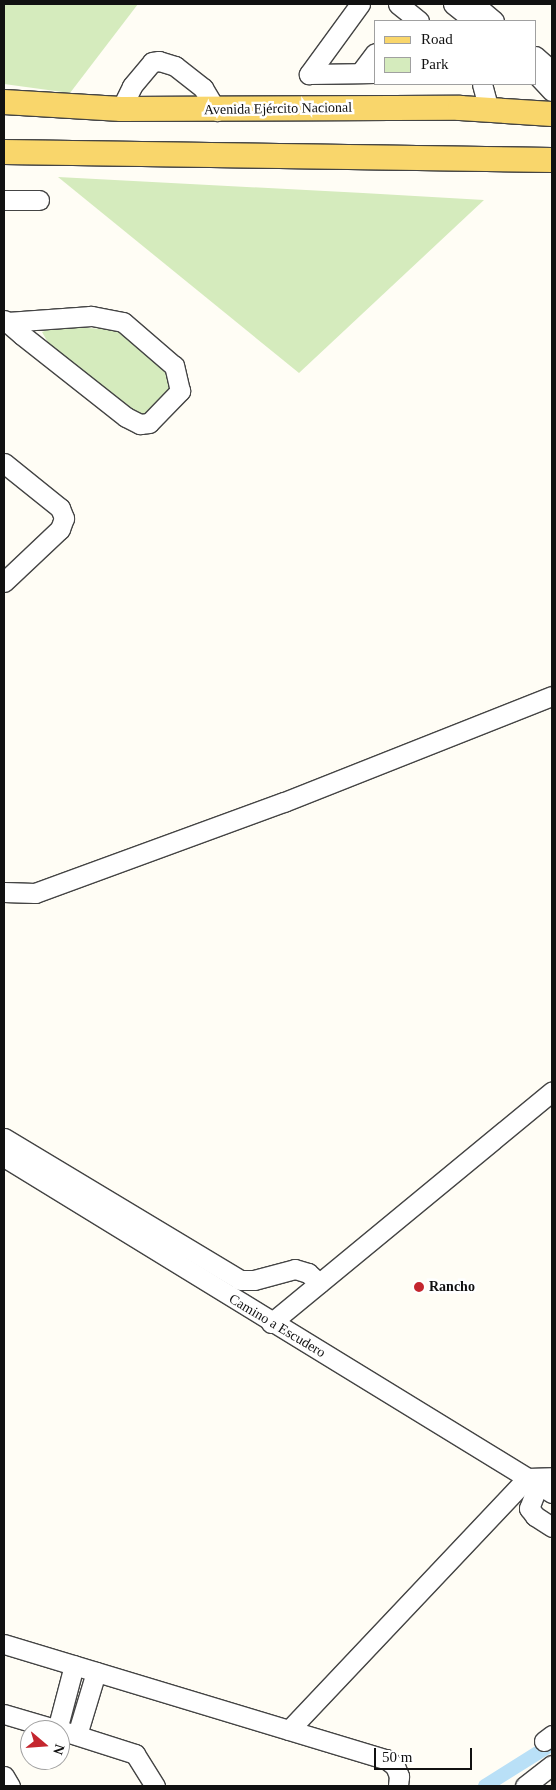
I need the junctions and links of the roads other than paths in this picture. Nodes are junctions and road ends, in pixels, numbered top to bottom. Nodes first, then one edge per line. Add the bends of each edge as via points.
1 (360, 4) edge
2 (453, 4) edge
3 (474, 4) edge
4 (473, 20) edge
5 (493, 20) edge
6 (374, 56) edge
7 (536, 57) edge
8 (552, 71) edge
9 (368, 73) edge
10 (536, 74) edge
11 (482, 85) edge
12 (552, 91) edge
13 (4, 102) edge
14 (121, 109) junction
15 (489, 110) junction
16 (217, 111) junction
17 (552, 114) edge
18 (4, 152) edge
19 (552, 160) edge
20 (4, 200) edge
21 (39, 200) dead end
22 (5, 321) edge
23 (4, 464) edge
24 (4, 582) edge
25 (552, 696) edge
26 (4, 892) edge
27 (552, 1090) edge
28 (4, 1138) edge
29 (4, 1158) edge
30 (319, 1283) junction
31 (271, 1323) junction
32 (542, 1483) edge
33 (552, 1527) edge
34 (4, 1644) edge
35 (74, 1665) junction
36 (96, 1672) junction
37 (4, 1714) edge
38 (25, 1720) edge
39 (65, 1720) edge
40 (69, 1720) edge
41 (289, 1730) junction
42 (70, 1733) edge
43 (551, 1768) edge
44 (4, 1776) edge
45 (10, 1786) edge
46 (155, 1786) edge
47 (398, 1786) edge
48 (525, 1786) edge

1 - 9 street via 308,74
2 - 4 street
3 - 5 street
6 - 9 street
7 - 8 street
10 - 12 street
11 - 15 street
13 - 14 main road, Avenida Ejército Nacional
14 - 16 main road, Avenida Ejército Nacional
14 - 16 street via 132,86 152,62 159,61 175,66 203,88
15 - 16 main road, Avenida Ejército Nacional
15 - 17 main road, Avenida Ejército Nacional
18 - 19 main road
20 - 21 street
22 - 22 street via 126,417 140,424 149,423 180,392 174,366 123,322 91,316
23 - 24 street via 60,508 64,518 60,529
25 - 26 street via 284,802 35,893
27 - 30 street
28 - 30 street via 240,1280 254,1280 295,1269 308,1273
29 - 31 street, Camino a Escudero
30 - 31 street
31 - 32 street, Camino a Escudero
32 - 33 street via 529,1508
32 - 41 street
34 - 35 street
35 - 36 street
35 - 39 street
36 - 40 street
36 - 41 street
37 - 38 street
41 - 47 street via 386,1759 395,1766
42 - 46 street via 134,1754
43 - 48 street
44 - 45 street

